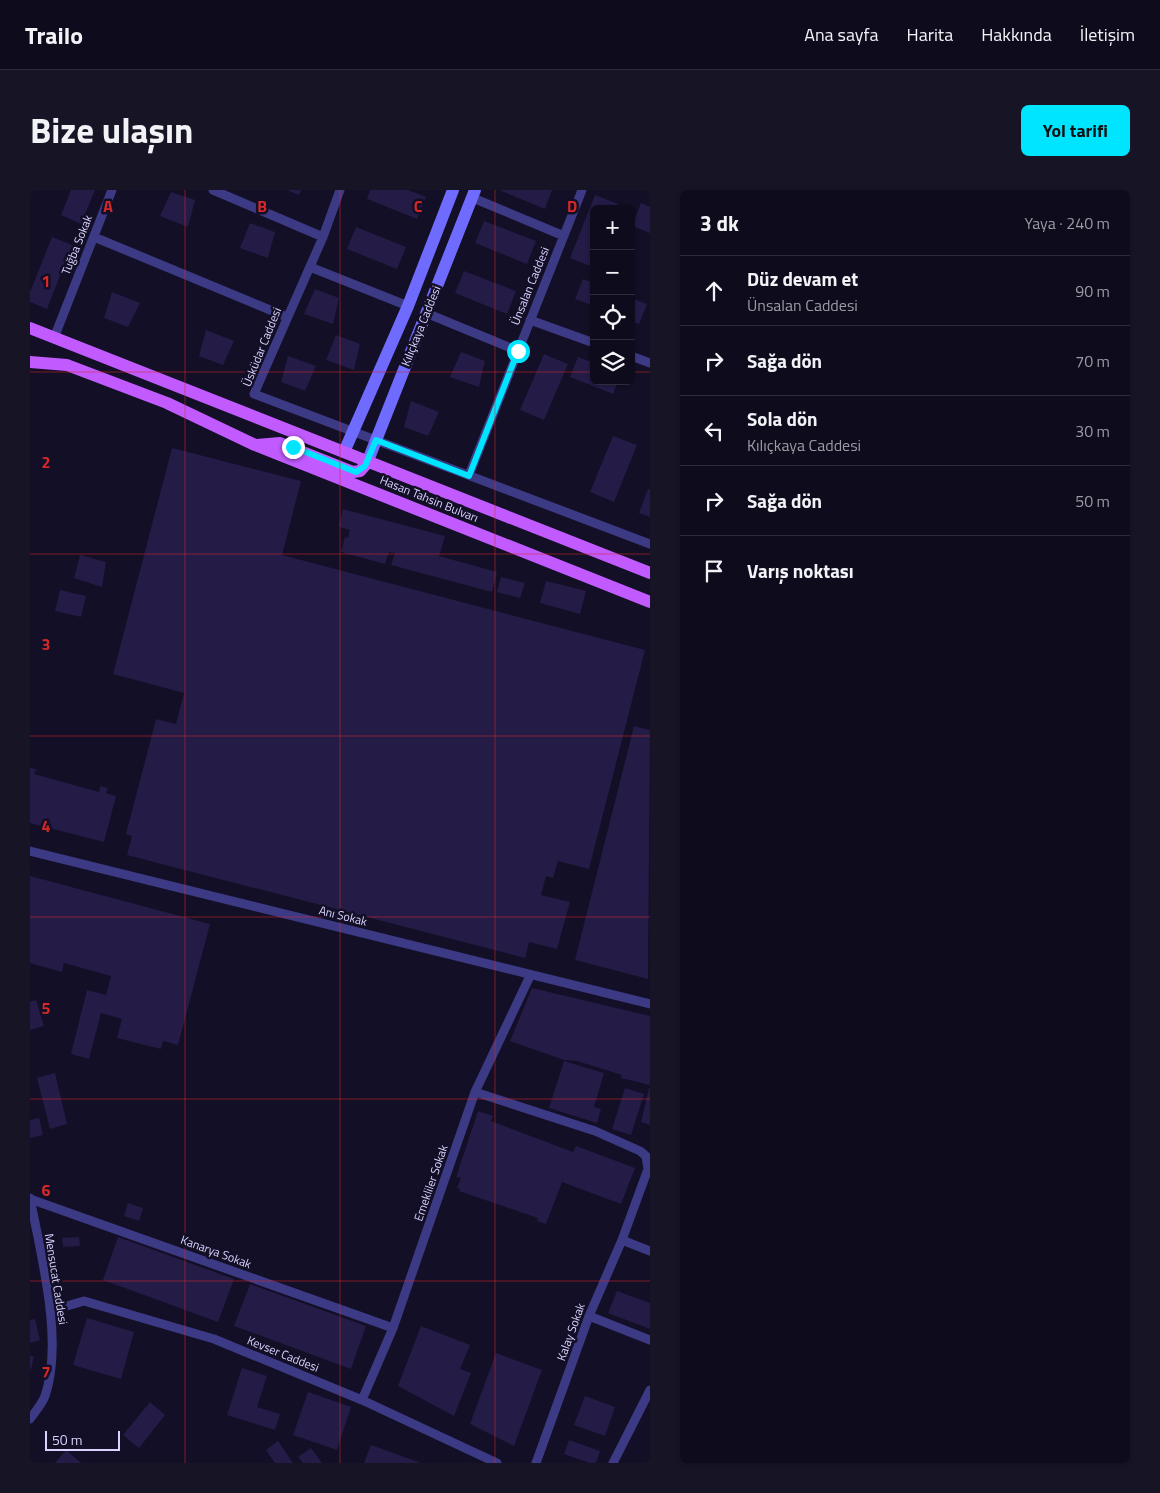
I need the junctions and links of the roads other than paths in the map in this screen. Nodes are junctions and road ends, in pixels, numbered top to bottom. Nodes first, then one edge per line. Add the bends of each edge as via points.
1 (112, 190) edge
2 (213, 190) edge
3 (340, 190) edge
4 (453, 190) edge
5 (582, 190) edge
6 (474, 194) edge
7 (564, 236) junction
8 (94, 237) junction
9 (323, 237) junction
10 (310, 266) junction
11 (408, 306) junction
12 (426, 313) junction
13 (287, 317) junction
14 (530, 320) junction
15 (30, 328) edge
16 (54, 338) junction
17 (590, 342) edge
18 (518, 351) junction
19 (635, 357) edge
20 (30, 362) edge
21 (650, 363) edge
22 (353, 431) junction
23 (376, 440) junction
24 (255, 445) junction
25 (344, 452) junction
26 (367, 463) junction
27 (469, 476) junction
28 (650, 544) edge
29 (650, 572) edge
30 (650, 602) edge
31 (30, 851) edge
32 (530, 976) junction
33 (650, 1004) edge
34 (475, 1092) junction
35 (30, 1199) edge
36 (622, 1240) junction
37 (650, 1251) edge
38 (50, 1311) junction
39 (589, 1316) junction
40 (394, 1328) junction
41 (650, 1340) edge
42 (650, 1390) edge
43 (362, 1400) junction
44 (30, 1419) edge
45 (497, 1463) edge
46 (536, 1463) edge
47 (614, 1463) edge

1 - 8 street, Tuğba Sokak
2 - 9 street
3 - 9 street, Üsküdar Caddesi
4 - 11 street, Kılıçkaya Caddesi
5 - 7 street, Ünsalan Caddesi
6 - 7 street
6 - 12 street, Kılıçkaya Caddesi
7 - 14 street, Ünsalan Caddesi
8 - 13 street
8 - 16 street, Tuğba Sokak
9 - 10 street, Üsküdar Caddesi
10 - 11 street
10 - 13 street, Üsküdar Caddesi
11 - 22 street, Kılıçkaya Caddesi
12 - 18 street
12 - 23 street, Kılıçkaya Caddesi
13 - 22 street, Üsküdar Caddesi via 254,394
14 - 17 street
14 - 18 street, Ünsalan Caddesi
15 - 16 main road, Hasan Tahsin Bulvarı
16 - 25 main road, Hasan Tahsin Bulvarı
18 - 27 street, Ünsalan Caddesi
19 - 21 street
20 - 24 main road, Hasan Tahsin Bulvarı via 67,365 167,403
22 - 23 street, Üsküdar Caddesi
22 - 25 street, Kılıçkaya Caddesi
23 - 26 street, Kılıçkaya Caddesi
23 - 27 street, Üsküdar Caddesi
24 - 26 main road via 280,443 353,472 363,469
24 - 30 main road, Hasan Tahsin Bulvarı
25 - 26 main road, Hasan Tahsin Bulvarı
26 - 29 main road, Hasan Tahsin Bulvarı
27 - 28 street, Üsküdar Caddesi
31 - 32 street, Anı Sokak
32 - 33 street, Anı Sokak
32 - 34 street, Emekliler Sokak
34 - 36 street, Kalay Sokak via 595,1131 646,1156 648,1168
34 - 40 street, Emekliler Sokak
35 - 38 street, Mensucat Caddesi
35 - 40 street, Kanarya Sokak
36 - 37 street
36 - 39 street, Kalay Sokak
38 - 43 street, Kevser Caddesi via 84,1300 214,1339
38 - 44 street, Mensucat Caddesi via 53,1363 44,1398
39 - 41 street
39 - 46 street, Kalay Sokak
40 - 43 street, Emekliler Sokak
42 - 47 street
43 - 45 street, Kevser Caddesi

